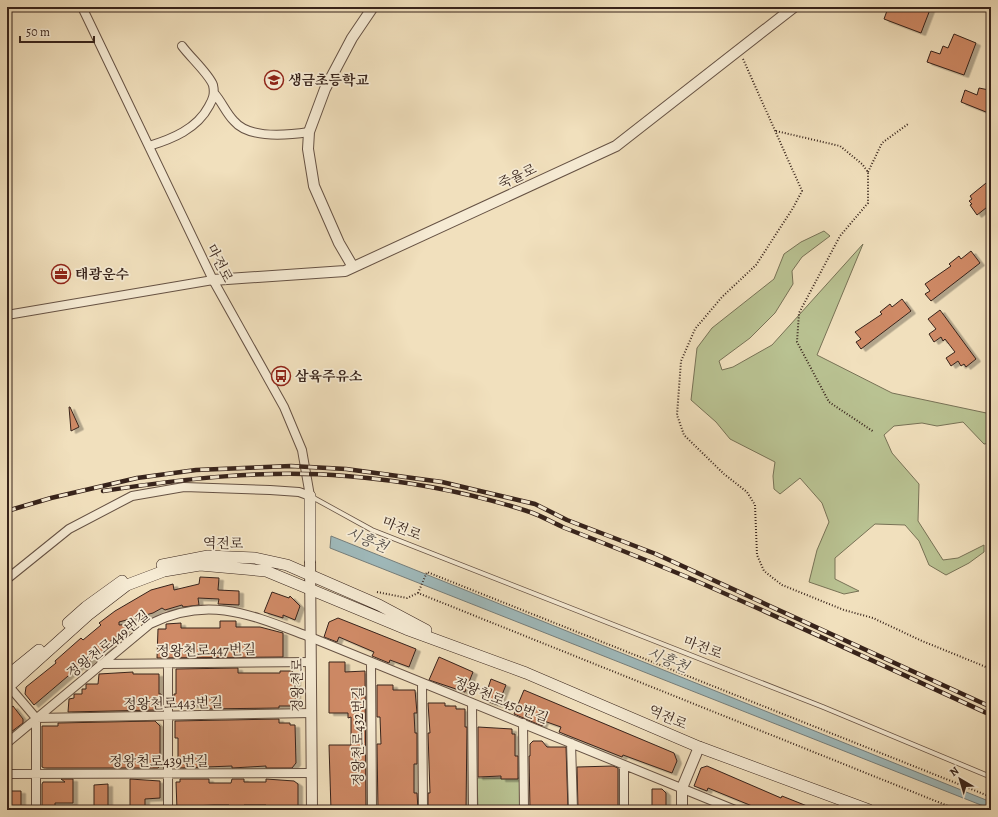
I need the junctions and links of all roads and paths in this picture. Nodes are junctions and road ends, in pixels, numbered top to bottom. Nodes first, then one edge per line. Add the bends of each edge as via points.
1 (82, 7) edge
2 (373, 7) edge
3 (794, 7) edge
4 (182, 46) dead end
5 (739, 50) junction
6 (214, 93) junction
7 (908, 124) dead end
8 (776, 131) junction
9 (309, 132) junction
10 (149, 146) junction
11 (868, 172) junction
12 (353, 267) junction
13 (213, 280) junction
14 (7, 315) edge
15 (874, 432) dead end
16 (310, 496) junction
17 (310, 560) joint
18 (310, 575) junction
19 (7, 579) edge
20 (310, 589) junction
21 (372, 591) dead end
22 (418, 593) junction
23 (310, 637) junction
24 (458, 648) junction
25 (311, 662) junction
26 (371, 662) junction
27 (101, 664) junction
28 (168, 664) junction
29 (991, 669) edge
30 (422, 683) junction
31 (7, 684) edge
32 (472, 703) junction
33 (311, 713) junction
34 (168, 716) junction
35 (36, 718) junction
36 (522, 723) junction
37 (7, 743) edge
38 (571, 743) junction
39 (699, 747) junction
40 (624, 765) junction
41 (312, 773) junction
42 (7, 774) edge
43 (36, 774) junction
44 (168, 774) junction
45 (991, 777) edge
46 (682, 788) junction
47 (991, 797) edge
48 (36, 810) edge
49 (168, 810) edge
50 (312, 810) edge
51 (372, 810) edge
52 (423, 810) edge
53 (473, 810) edge
54 (524, 810) edge
55 (573, 810) edge
56 (624, 810) edge
57 (682, 810) edge
58 (735, 810) edge
59 (869, 810) edge
60 (958, 810) edge

1 - 10 street, 마전로
2 - 9 street via 352,38 325,89
3 - 5 street, 죽율로
4 - 6 street via 209,78
5 - 8 path
5 - 12 street, 죽율로 via 616,146
6 - 9 street via 235,123 245,129 264,133
6 - 10 street via 207,110 197,123 179,135
7 - 11 path via 882,143
8 - 11 path via 840,146
8 - 29 path via 802,191 756,265 722,297 696,329 682,361 677,415 684,436 747,492 755,505 756,555 764,571 782,585 844,610 873,618
9 - 12 street via 308,149 314,186 339,243
10 - 13 street, 마전로
11 - 15 path via 868,202 840,236 799,313 797,342 829,402
12 - 13 street, 죽율로 via 345,271
13 - 14 street
13 - 16 street, 마전로 via 284,406 302,450
16 - 17 main road
16 - 19 street via 299,492 184,487 132,496 69,529
16 - 45 lane, 마전로 via 372,530 823,707
17 - 18 street, 정왕천로
18 - 20 street, 정왕천로
18 - 24 main road, 역전로 via 379,605
18 - 31 main road, 역전로 via 287,565 239,557 208,556 157,566 117,583 86,607
20 - 23 street, 정왕천로
20 - 24 main road, 역전로
20 - 31 main road, 역전로 via 266,571 200,566 164,571 127,585
21 - 22 path via 407,598
22 - 47 path via 427,572
22 - 60 path
23 - 25 street, 정왕천로
23 - 26 street, 정왕천로450번길
23 - 27 street, 정왕천로449번길 via 250,614 208,609 174,614 150,624
24 - 39 main road, 역전로 via 526,673
25 - 28 street, 정왕천로447번길
25 - 33 street, 정왕천로
26 - 30 street, 정왕천로450번길
26 - 51 street, 정왕천로432번길
27 - 28 street, 정왕천로447번길
27 - 35 street, 정왕천로449번길
28 - 34 street
30 - 32 street, 정왕천로450번길
30 - 52 street
31 - 35 street
32 - 36 street, 정왕천로450번길
32 - 53 street
33 - 34 street, 정왕천로443번길
33 - 41 street, 정왕천로
34 - 35 street, 정왕천로443번길
34 - 44 street
35 - 37 street, 정왕천로449번길
35 - 43 street
36 - 38 street, 정왕천로450번길
36 - 54 street
38 - 40 street, 정왕천로450번길
38 - 55 street
39 - 46 street
39 - 59 main road, 역전로
40 - 46 street, 정왕천로450번길
40 - 56 street
41 - 44 street, 정왕천로439번길
41 - 50 street, 정왕천로
42 - 43 street, 정왕천로439번길
43 - 44 street, 정왕천로439번길
43 - 48 street
44 - 49 street
46 - 57 street
46 - 58 street, 정왕천로450번길

